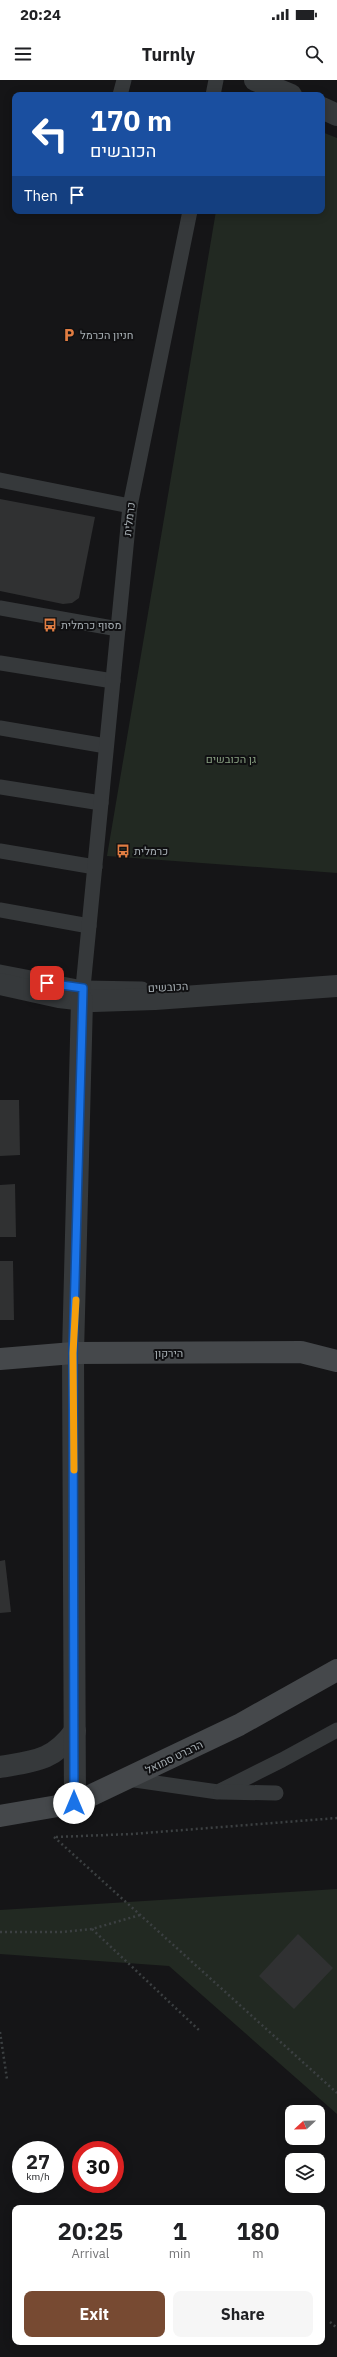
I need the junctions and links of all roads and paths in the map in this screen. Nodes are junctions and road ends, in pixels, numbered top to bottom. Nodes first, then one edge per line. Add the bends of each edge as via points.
1 (124, 80) edge
2 (216, 80) edge
3 (255, 80) edge
4 (121, 92) edge
5 (214, 92) edge
6 (284, 92) edge
7 (325, 109) edge
8 (337, 115) edge
9 (189, 214) edge
10 (0, 480) edge
11 (130, 506) junction
12 (0, 608) edge
13 (118, 629) junction
14 (0, 663) edge
15 (113, 681) junction
16 (0, 728) edge
17 (106, 746) junction
18 (0, 787) edge
19 (101, 803) junction
20 (0, 851) edge
21 (95, 867) junction
22 (0, 910) edge
23 (89, 926) junction
24 (0, 972) edge
25 (337, 976) edge
26 (0, 984) edge
27 (337, 986) edge
28 (83, 994) junction
29 (73, 1353) junction
30 (0, 1359) edge
31 (337, 1361) edge
32 (337, 1670) edge
33 (337, 1730) edge
34 (75, 1731) junction
35 (0, 1767) edge
36 (128, 1779) junction
37 (218, 1792) junction
38 (276, 1793) dead end
39 (74, 1803) junction
40 (0, 1816) edge
41 (337, 1818) edge
42 (46, 1837) dead end
43 (54, 1837) junction
44 (141, 1915) junction
45 (92, 1929) junction
46 (0, 1932) edge
47 (0, 2032) edge
48 (201, 2032) dead end
49 (7, 2079) dead end
50 (337, 2093) edge
51 (330, 2322) dead end
52 (337, 2328) edge

1 - 4 lane
2 - 5 lane
3 - 6 street
7 - 8 street
9 - 11 lane, כרמלית
10 - 11 lane
11 - 13 lane, כרמלית
12 - 13 lane
13 - 15 lane, כרמלית
14 - 15 lane
15 - 17 lane, כרמלית
16 - 17 lane
17 - 19 lane, כרמלית
18 - 19 lane
19 - 21 lane, כרמלית
20 - 21 lane
21 - 23 lane, כרמלית
22 - 23 lane
23 - 28 lane, כרמלית
24 - 28 lane, הכובשים
25 - 28 lane, הכובשים
26 - 28 street, הכובשים
27 - 28 street, הכובשים via 155,999
28 - 29 street, כרמלית
29 - 30 main road, הירקון
29 - 31 main road, הירקון via 301,1352
29 - 34 street, כרמלית
32 - 36 main road, הרברט סמואל via 239,1724
33 - 37 lane
34 - 35 street via 63,1747 49,1755 35,1761
34 - 39 street, כרמלית
36 - 37 lane
36 - 39 main road, הרברט סמואל
37 - 38 lane
39 - 40 main road, הרברט סמואל
41 - 43 path via 132,1834
42 - 43 path
43 - 44 path
44 - 45 path
44 - 50 path
45 - 46 path via 62,1932
45 - 48 path
47 - 49 path
51 - 52 path

